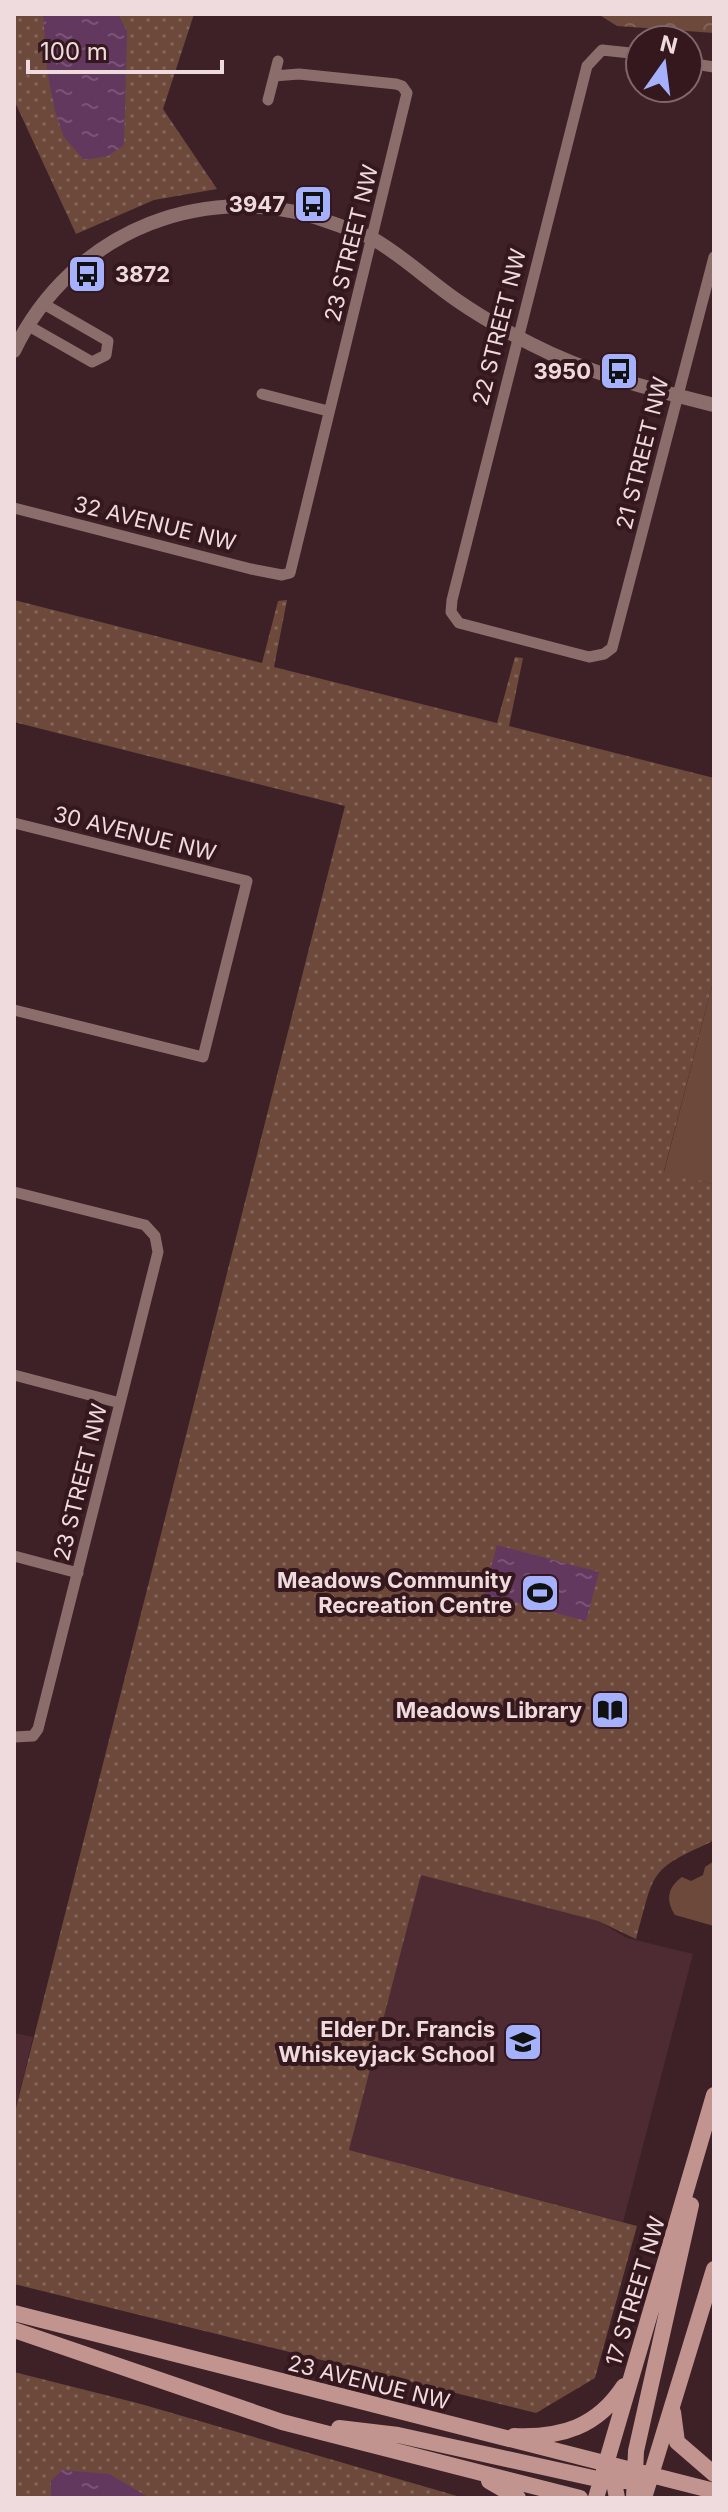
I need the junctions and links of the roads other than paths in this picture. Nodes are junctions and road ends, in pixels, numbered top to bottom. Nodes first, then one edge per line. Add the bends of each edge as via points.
1 (624, 52) edge
2 (278, 61) dead end
3 (274, 76) junction
4 (268, 100) dead end
5 (373, 239) junction
6 (714, 257) edge
7 (42, 303) junction
8 (27, 325) junction
9 (517, 336) junction
10 (14, 351) edge
11 (262, 394) dead end
12 (677, 396) junction
13 (714, 405) edge
14 (328, 411) junction
15 (14, 508) edge
16 (286, 575) joint
17 (604, 654) joint
18 (14, 823) edge
19 (14, 1010) edge
20 (14, 1192) edge
21 (14, 1375) edge
22 (120, 1403) junction
23 (14, 1556) edge
24 (78, 1573) junction
25 (14, 1737) edge
26 (714, 2095) edge
27 (696, 2160) junction
28 (714, 2269) edge
29 (14, 2313) edge
30 (14, 2330) edge
31 (635, 2368) junction
32 (674, 2399) junction
33 (282, 2422) junction
34 (484, 2434) junction
35 (474, 2472) junction
36 (714, 2474) edge
37 (650, 2475) junction
38 (612, 2487) edge
39 (633, 2487) edge
40 (714, 2491) edge
41 (518, 2498) edge
42 (580, 2498) edge
43 (596, 2498) edge
44 (644, 2498) edge

1 - 9 street, 22 STREET NW via 597,52 587,66
2 - 3 street
3 - 4 street
3 - 5 street, 23 STREET NW via 402,86 406,105
5 - 7 street via 281,208 239,204 198,209 121,236 91,254
5 - 9 street via 459,302
5 - 14 street, 23 STREET NW
6 - 12 street, 21 STREET NW
7 - 8 street
7 - 8 street via 108,341 106,355 92,362
8 - 10 street
9 - 12 street via 597,373
9 - 17 street, 22 STREET NW via 452,616 466,626 576,654
11 - 14 street
12 - 13 street
12 - 17 street, 21 STREET NW via 616,638
14 - 16 street, 23 STREET NW via 293,565
15 - 16 street, 32 AVENUE NW
18 - 19 street, 30 AVENUE NW via 247,881 203,1057
20 - 22 street, 23 STREET NW via 145,1225 155,1236 158,1252
21 - 22 street
22 - 24 street, 23 STREET NW
23 - 24 street
24 - 25 street, 23 STREET NW via 33,1736
26 - 27 main road, 17 STREET NW
27 - 31 main road, 17 STREET NW
27 - 39 main road via 689,2225
28 - 32 main road
29 - 34 main road, 23 AVENUE NW
30 - 33 main road
31 - 34 main road via 606,2410 579,2429
31 - 38 main road, 17 STREET NW
32 - 36 main road via 677,2442
32 - 37 main road
33 - 35 main road
33 - 38 main road via 398,2435
34 - 38 main road, 23 AVENUE NW
35 - 41 main road
35 - 42 main road
37 - 39 main road, 23 AVENUE NW
37 - 40 main road, 23 AVENUE NW
37 - 44 main road
38 - 39 main road, 23 AVENUE NW
38 - 39 main road
38 - 43 main road, 17 STREET NW
39 - 44 main road

